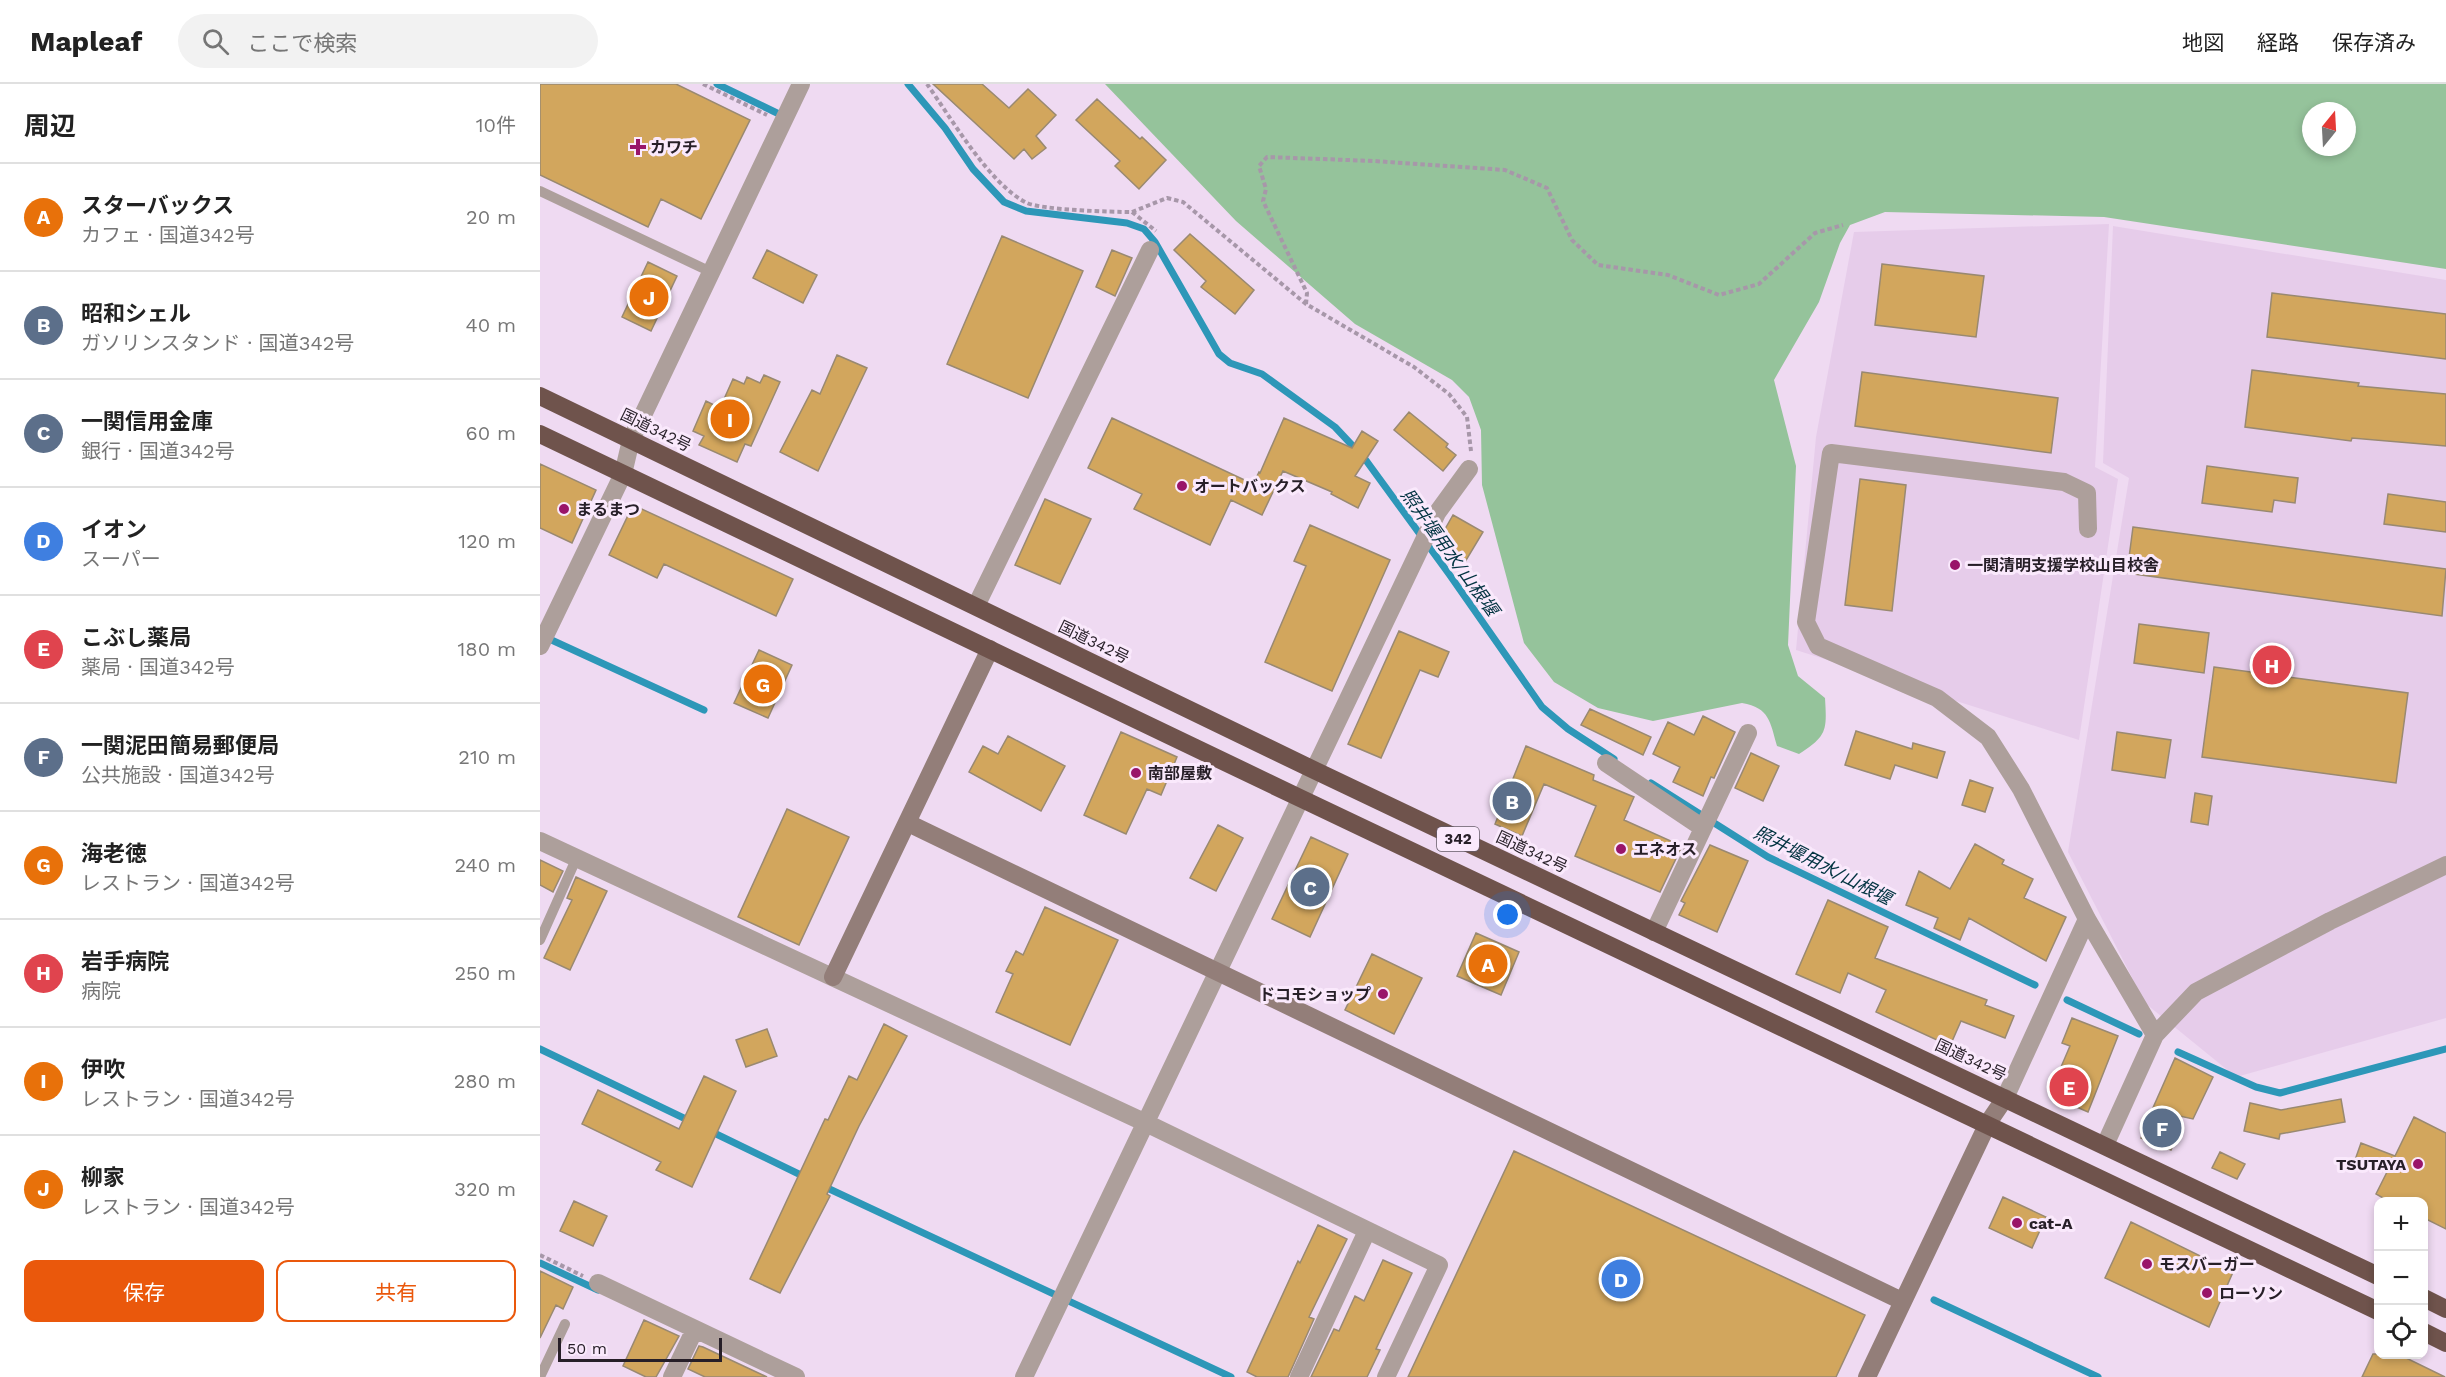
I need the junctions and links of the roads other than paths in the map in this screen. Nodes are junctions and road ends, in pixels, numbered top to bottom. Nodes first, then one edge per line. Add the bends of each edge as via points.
1 (801, 84) edge
2 (540, 191) edge
3 (1150, 250) road end
4 (711, 272) junction
5 (540, 396) edge
6 (540, 434) edge
7 (631, 440) junction
8 (1469, 469) road end
9 (623, 474) junction
10 (2088, 529) dead end
11 (976, 606) junction
12 (540, 646) edge
13 (990, 648) junction
14 (1748, 733) dead end
15 (1606, 763) dead end
16 (1316, 771) junction
17 (1302, 799) junction
18 (908, 823) junction
19 (1703, 828) junction
20 (540, 840) edge
21 (577, 857) junction
22 (2446, 865) edge
23 (2087, 919) junction
24 (1654, 932) junction
25 (540, 940) edge
26 (1219, 972) junction
27 (833, 977) junction
28 (2155, 1035) junction
29 (2005, 1098) junction
30 (1146, 1123) junction
31 (1988, 1123) junction
32 (2105, 1145) junction
33 (1367, 1231) junction
34 (2374, 1274) edge
35 (598, 1283) road end
36 (2428, 1300) edge
37 (1902, 1301) junction
38 (2374, 1309) edge
39 (2446, 1309) edge
40 (565, 1324) dead end
41 (695, 1329) junction
42 (2428, 1334) edge
43 (2446, 1343) edge
44 (540, 1377) edge
45 (672, 1377) edge
46 (796, 1377) edge
47 (1024, 1377) edge
48 (1299, 1377) edge
49 (1386, 1377) edge
50 (1867, 1377) edge

1 - 4 street
2 - 4 lane
3 - 11 street
4 - 7 street
5 - 7 highway, 国道342号 / 342
6 - 9 highway, 342
7 - 9 street
7 - 11 highway, 国道342号 / 342
8 - 16 street via 1437,513
9 - 12 street
9 - 13 highway, 342
10 - 23 street via 2087,493 2064,482 1831,453 1806,622 1818,646 1937,698 1988,737 2021,789
11 - 16 highway, 国道342号 / 342
13 - 17 highway, 342
13 - 18 street
14 - 19 street
15 - 19 street
16 - 17 street
16 - 24 highway, 国道342号 / 342
17 - 26 street
17 - 31 highway, 342
18 - 26 street
18 - 27 street
19 - 24 street
20 - 21 street
21 - 25 lane
21 - 27 street
22 - 28 street via 2196,992
23 - 28 street
23 - 29 street
24 - 29 highway, 国道342号 / 342
26 - 30 street
26 - 37 street
27 - 30 street
28 - 32 street
29 - 31 street
29 - 32 highway, 国道342号 / 342
30 - 33 street
30 - 47 street
31 - 37 street
31 - 38 highway, 342
32 - 34 highway, 国道342号 / 342
33 - 48 street
33 - 49 street via 1439,1265
35 - 41 street
36 - 39 highway
37 - 50 street
40 - 44 lane
41 - 45 street
41 - 46 street
42 - 43 highway

